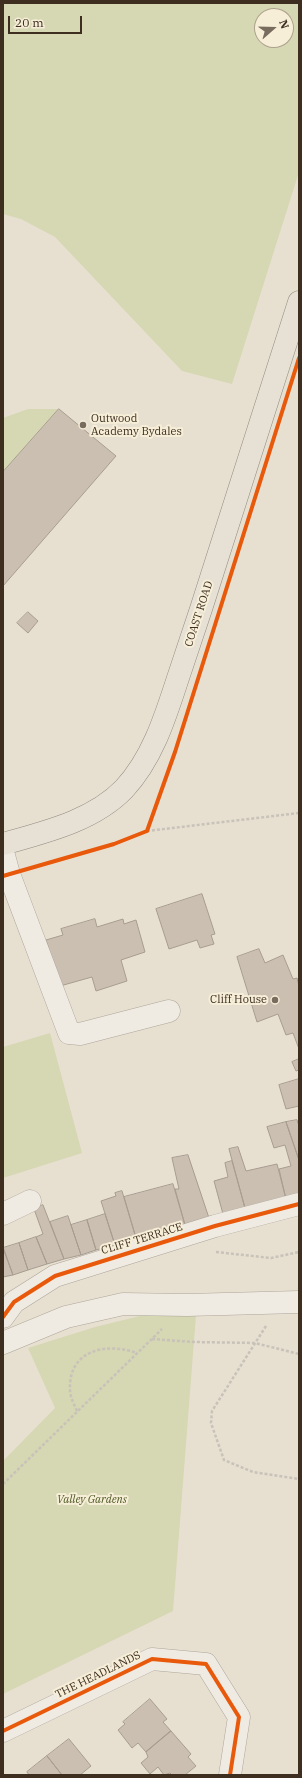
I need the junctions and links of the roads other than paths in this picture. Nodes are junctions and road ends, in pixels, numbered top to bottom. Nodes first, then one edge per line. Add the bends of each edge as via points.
1 (299, 302) edge
2 (3, 844) edge
3 (3, 852) edge
4 (169, 1011) dead end
5 (30, 1201) dead end
6 (299, 1204) edge
7 (3, 1214) edge
8 (299, 1302) edge
9 (3, 1317) edge
10 (3, 1343) edge
11 (3, 1731) edge
12 (230, 1775) edge

1 - 2 main road, COAST ROAD via 162,727 140,770 124,789 84,817
3 - 4 street via 69,1033 80,1034
5 - 7 street
6 - 9 street, CLIFF TERRACE via 215,1226 55,1276 14,1302
8 - 10 street via 123,1304 66,1317
11 - 12 street, THE HEADLANDS via 152,1659 206,1664 239,1717

